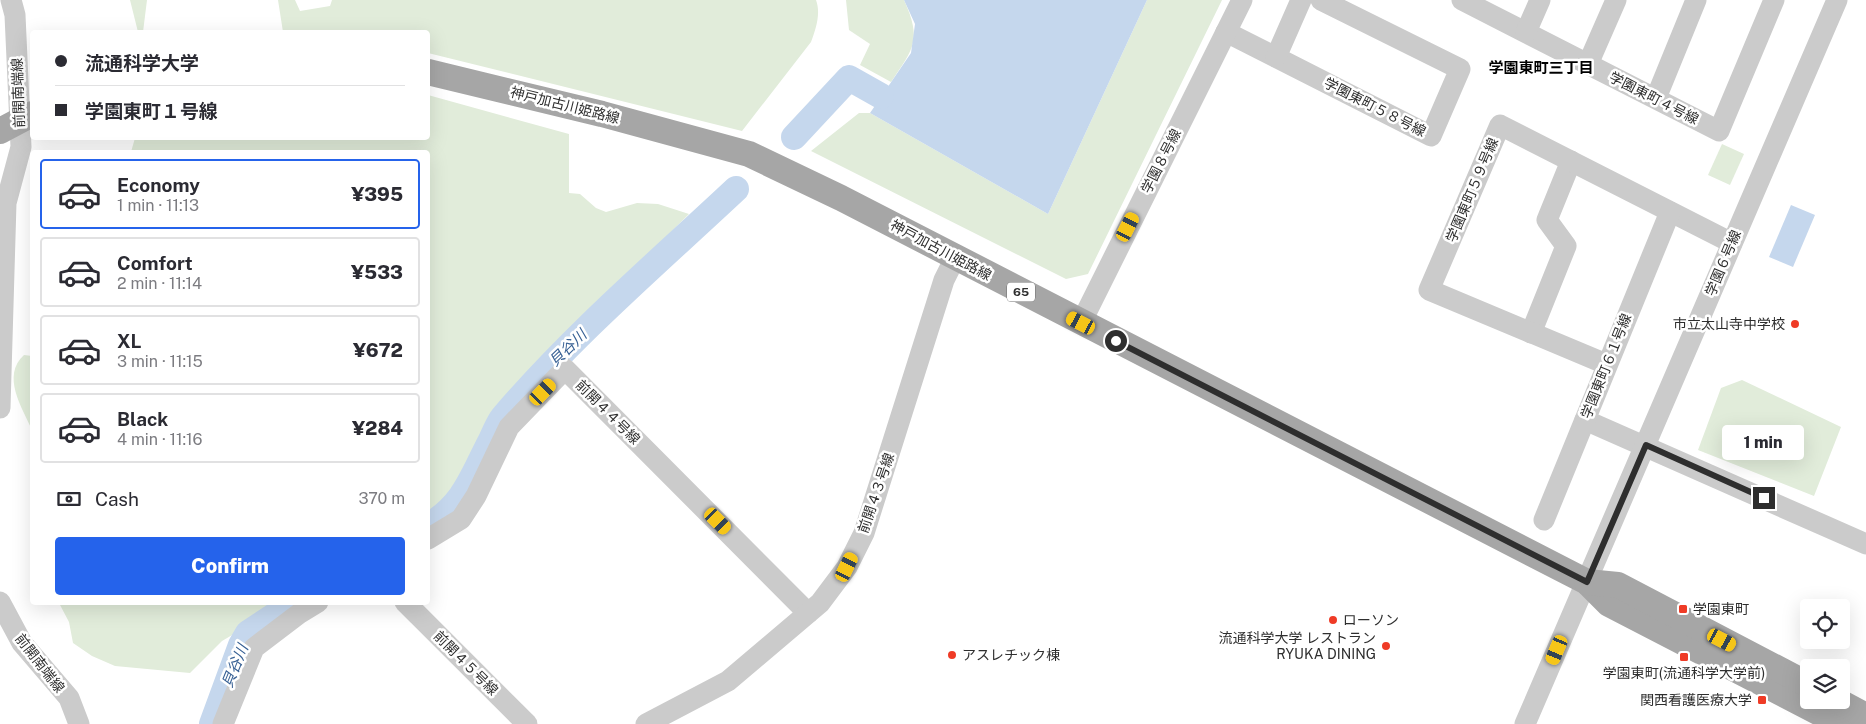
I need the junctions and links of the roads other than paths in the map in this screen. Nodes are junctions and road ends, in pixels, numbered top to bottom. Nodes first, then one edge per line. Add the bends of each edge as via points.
1 (1242, 0) edge
2 (1301, 0) edge
3 (1321, 0) edge
4 (1540, 0) edge
5 (1616, 0) edge
6 (1696, 0) edge
7 (1774, 0) edge
8 (1837, 0) edge
9 (1473, 2) edge
10 (13, 8) edge
11 (1226, 32) junction
12 (1526, 32) junction
13 (1276, 57) junction
14 (1588, 64) junction
15 (430, 72) edge
16 (1656, 98) junction
17 (17, 122) edge
18 (1571, 161) junction
19 (1670, 212) junction
20 (1732, 243) junction
21 (955, 258) junction
22 (1081, 323) junction
23 (1531, 333) junction
24 (1606, 364) junction
25 (0, 408) edge
26 (1584, 420) junction
27 (1646, 445) junction
28 (1544, 506) dead end
29 (430, 538) edge
30 (1866, 544) edge
31 (1587, 582) junction
32 (0, 602) edge
33 (314, 605) edge
34 (408, 605) edge
35 (808, 612) junction
36 (1800, 681) edge
37 (1850, 707) edge
38 (1866, 716) edge
39 (79, 724) edge
40 (223, 724) edge
41 (527, 724) edge
42 (646, 724) edge
43 (1525, 724) edge
44 (1841, 724) edge

1 - 11 street, 学園８号線
2 - 13 street
3 - 13 street, 学園東町５８号線 via 1460,70 1431,136
4 - 12 street
5 - 14 street
6 - 16 street
7 - 16 street, 学園東町４号線 via 1719,131
8 - 20 street, 学園６号線
9 - 12 street, 学園東町４号線
10 - 17 street, 前開南端線
11 - 13 street, 学園東町５８号線
11 - 22 street, 学園８号線
12 - 14 street, 学園東町４号線
14 - 16 street, 学園東町４号線
15 - 21 main road, 神戸加古川姫路線 / 65 via 750,154
17 - 25 street, 前開南端線 via 21,147 6,203
18 - 19 street, 学園東町５９号線
18 - 23 street via 1547,220 1566,246
18 - 23 street, 学園東町５９号線 via 1500,125 1429,290
19 - 20 street, 学園東町５９号線
19 - 24 street, 学園東町６１号線
20 - 27 street, 学園６号線
21 - 22 main road, 神戸加古川姫路線 / 65
21 - 35 street, 前開４３号線 via 944,280 864,533 847,567 820,603
22 - 31 main road, 神戸加古川姫路線 / 65
23 - 24 street, 学園東町５９号線
24 - 26 street, 学園東町６１号線
26 - 27 street
26 - 28 street, 学園東町６１号線
27 - 30 street
27 - 31 street, 学園６号線
29 - 35 street, 前開４４号線 via 461,518 476,496 509,427 565,369
31 - 36 main road, 神戸加古川姫路線 / 65 via 1618,585
31 - 43 street, 学園６号線
31 - 44 main road, 神戸加古川姫路線 / 65 via 1610,604
32 - 39 street, 前開南端線 via 22,644 69,698
33 - 40 street via 254,648
34 - 41 street, 前開４５号線
35 - 42 street, 前開４３号線 via 728,681
37 - 38 main road

